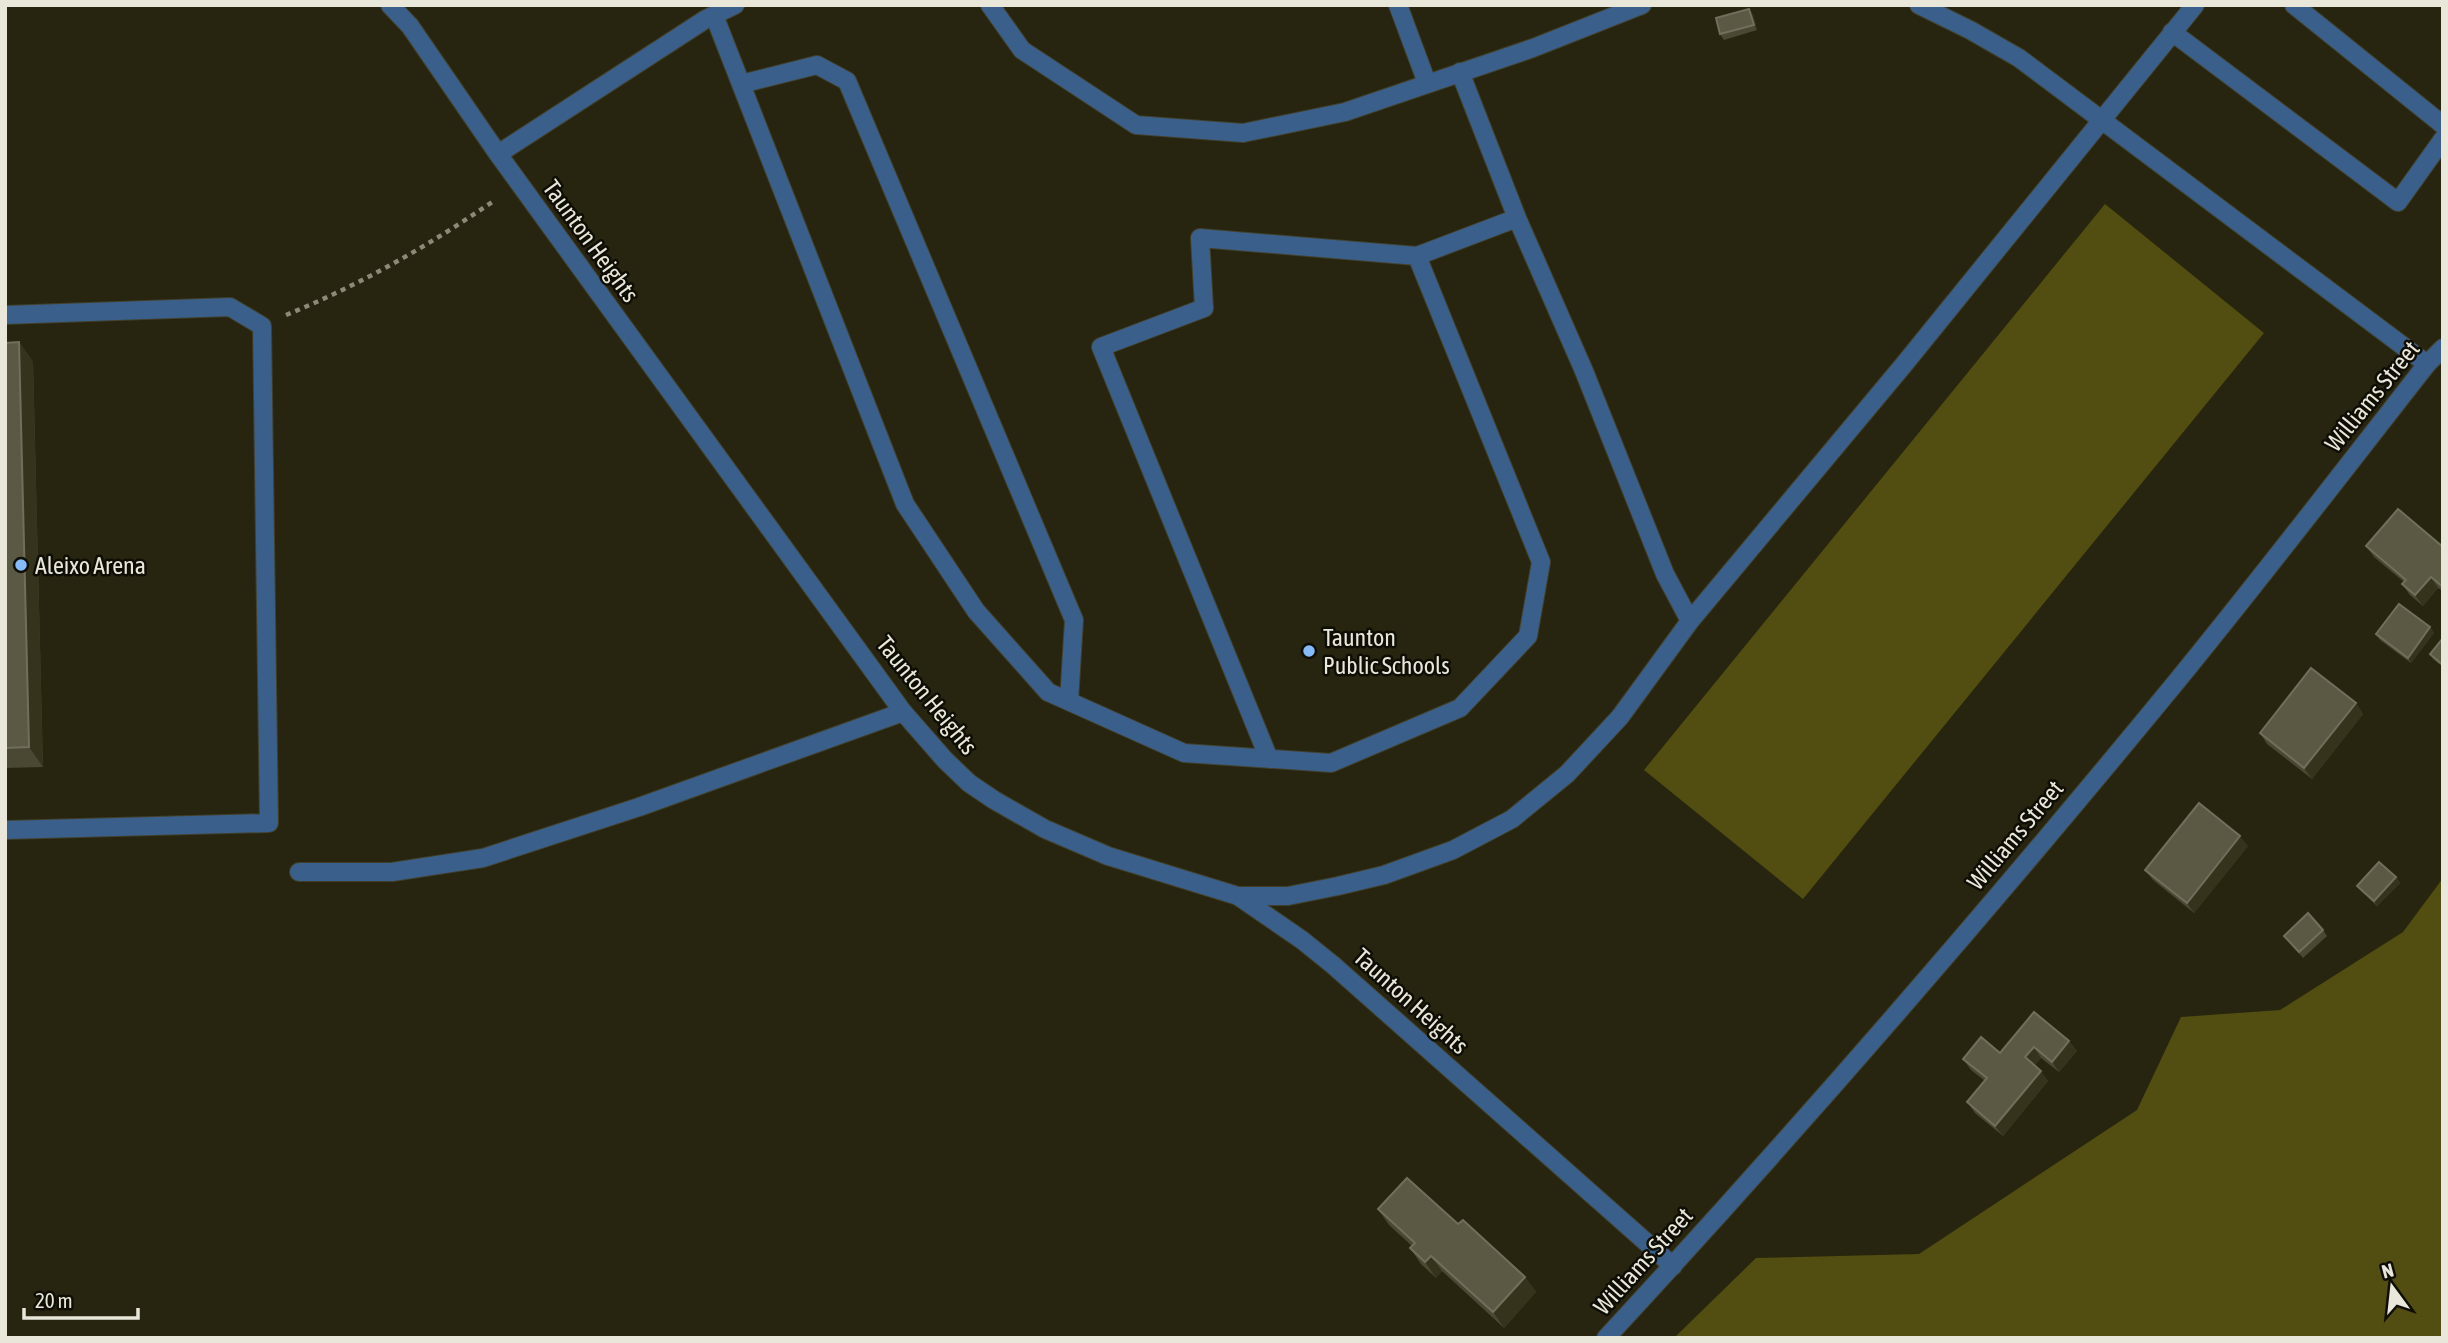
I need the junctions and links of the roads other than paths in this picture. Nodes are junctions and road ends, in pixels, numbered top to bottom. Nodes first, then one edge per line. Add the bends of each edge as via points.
1 (390, 5) edge
2 (735, 5) edge
3 (990, 5) edge
4 (1398, 5) edge
5 (1642, 5) edge
6 (1919, 5) edge
7 (2195, 5) edge
8 (2294, 5) edge
9 (714, 15) junction
10 (2172, 32) junction
11 (1460, 72) junction
12 (1427, 83) junction
13 (741, 84) junction
14 (2101, 121) junction
15 (2443, 125) edge
16 (2443, 139) edge
17 (498, 154) junction
18 (1517, 218) junction
19 (1417, 256) junction
20 (5, 315) edge
21 (2443, 348) edge
22 (2427, 364) junction
23 (1690, 621) junction
24 (1069, 701) junction
25 (903, 712) junction
26 (1269, 759) junction
27 (5, 830) edge
28 (299, 872) dead end
29 (1238, 896) junction
30 (1673, 1266) junction
31 (1606, 1338) edge

1 - 17 street, Taunton Heights via 410,26
2 - 9 street
3 - 12 street via 1022,50 1136,125 1243,133 1345,112
4 - 12 street
5 - 11 street
6 - 14 street via 2019,58
7 - 10 street
8 - 15 street
9 - 13 street
9 - 17 street
10 - 14 street
10 - 16 street via 2399,202
11 - 12 street
11 - 18 street
13 - 24 street via 905,504 976,611 1048,692
13 - 24 street via 817,65 847,81 1074,620
14 - 22 street
14 - 23 street
17 - 25 street, Taunton Heights
18 - 19 street
18 - 23 street via 1584,370 1665,574
19 - 26 street via 1541,562 1528,636 1460,708 1331,763
19 - 26 street via 1200,238 1205,308 1101,347
20 - 27 street via 230,307 262,326 269,823
21 - 22 street, Williams Street
22 - 30 street, Williams Street via 2178,680 1891,1020
23 - 29 street via 1620,718 1567,774 1512,819 1453,850 1384,875 1288,896
24 - 26 street via 1184,753
25 - 28 street via 483,858 392,872
25 - 29 street, Taunton Heights via 969,783 1019,815 1108,856
29 - 30 street, Taunton Heights via 1333,965
30 - 31 street, Williams Street

